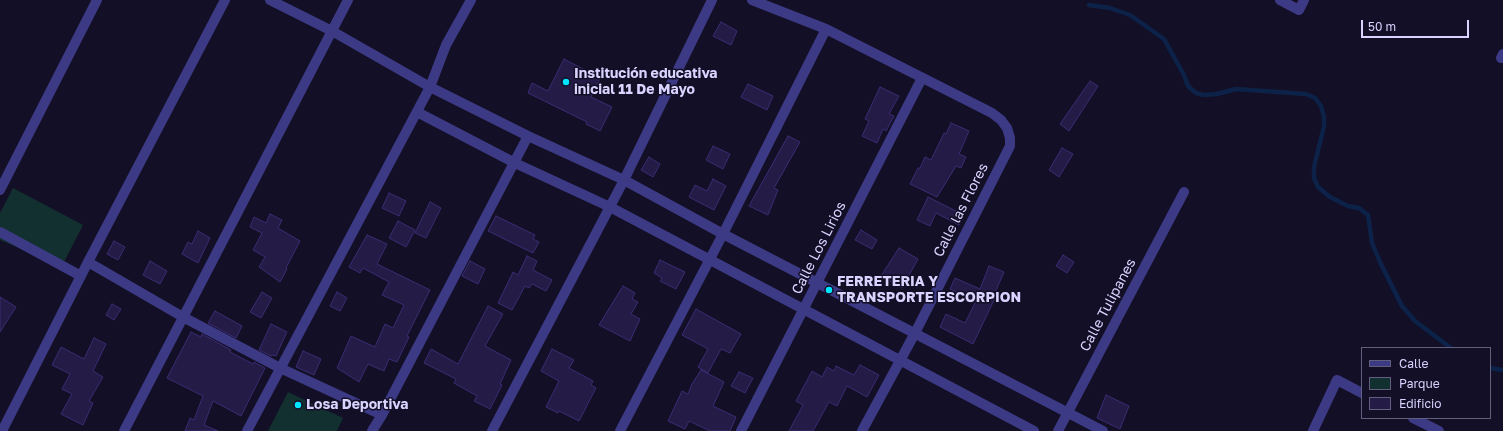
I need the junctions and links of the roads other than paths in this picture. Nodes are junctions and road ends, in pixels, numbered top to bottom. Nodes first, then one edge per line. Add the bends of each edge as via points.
1 (97, 0) edge
2 (225, 0) edge
3 (270, 0) edge
4 (348, 0) edge
5 (471, 0) edge
6 (712, 0) edge
7 (752, 0) edge
8 (1280, 0) edge
9 (1304, 0) edge
10 (826, 29) junction
11 (332, 31) junction
12 (922, 78) junction
13 (430, 87) junction
14 (417, 112) junction
15 (528, 136) junction
16 (515, 163) junction
17 (624, 180) junction
18 (0, 190) edge
19 (1184, 192) dead end
20 (610, 207) junction
21 (0, 232) edge
22 (723, 234) junction
23 (709, 260) junction
24 (88, 262) junction
25 (80, 276) junction
26 (818, 283) junction
27 (803, 310) junction
28 (184, 317) junction
29 (915, 333) junction
30 (900, 361) junction
31 (280, 368) junction
32 (1361, 392) edge
33 (1068, 412) junction
34 (382, 415) junction
35 (1415, 419) edge
36 (2, 431) edge
37 (124, 431) edge
38 (247, 431) edge
39 (372, 431) edge
40 (492, 431) edge
41 (620, 431) edge
42 (741, 431) edge
43 (862, 431) edge
44 (1034, 431) edge
45 (1058, 431) edge
46 (1103, 431) edge
47 (1313, 431) edge
48 (1440, 431) edge

1 - 18 street
2 - 24 street
3 - 11 street
4 - 11 street
5 - 13 street via 446,45
6 - 17 street
7 - 10 street
8 - 9 street via 1299,10
10 - 12 street
10 - 22 street
11 - 13 street
11 - 28 street
12 - 26 street, Calle Los Lirios
12 - 29 street, Calle las Flores via 992,113 1007,128 1010,146
13 - 14 street
13 - 15 street
14 - 16 street
14 - 31 street
15 - 16 street
15 - 17 street
16 - 20 street
16 - 34 street
17 - 20 street
17 - 22 street
19 - 33 street, Calle Tulipanes
20 - 23 street
20 - 40 street
21 - 25 street
22 - 23 street
22 - 26 street
23 - 27 street
23 - 41 street
24 - 25 street
24 - 28 street
25 - 36 street
26 - 27 street, Calle Los Lirios
26 - 29 street
27 - 30 street
27 - 42 street, Calle Los Lirios
28 - 31 street
28 - 37 street
29 - 30 street, Calle las Flores
29 - 33 street
30 - 43 street, Calle las Flores
30 - 44 street
31 - 34 street
31 - 38 street
32 - 47 street via 1337,380
33 - 45 street, Calle Tulipanes
33 - 46 street
34 - 39 street
35 - 48 street

